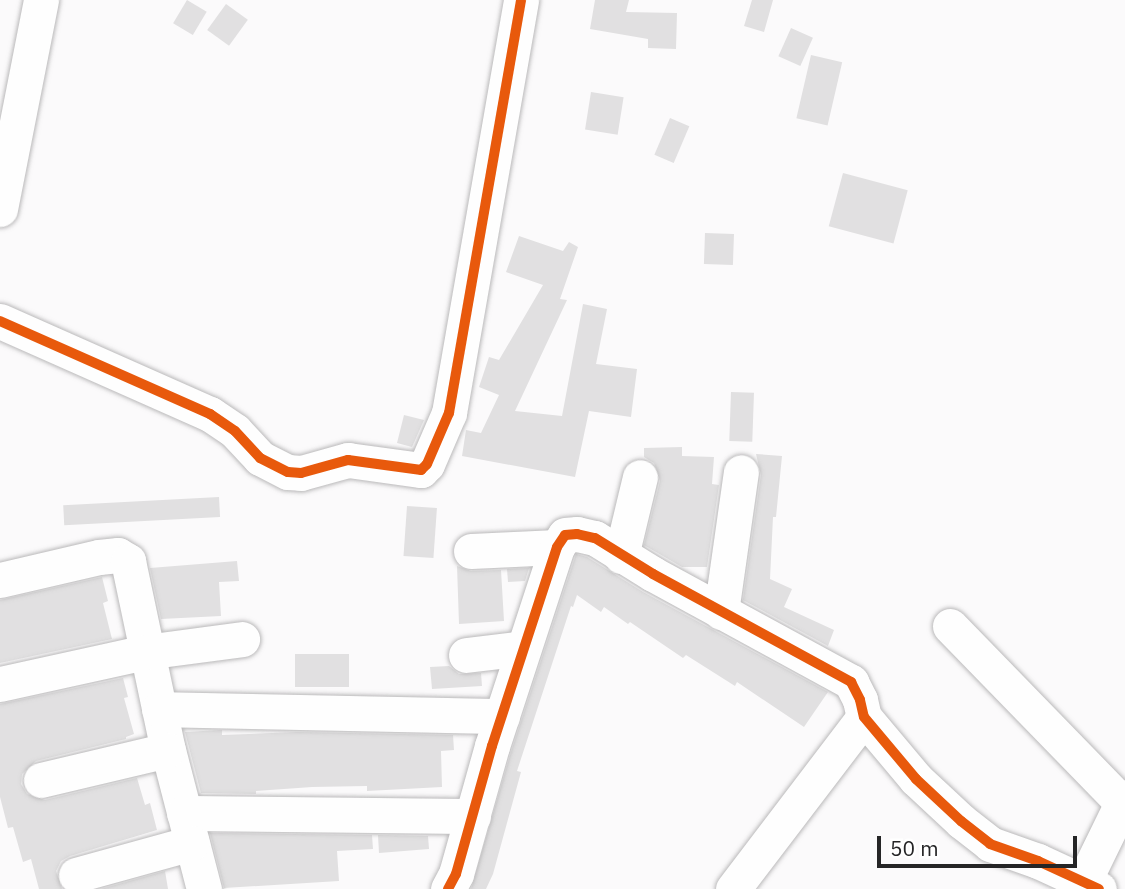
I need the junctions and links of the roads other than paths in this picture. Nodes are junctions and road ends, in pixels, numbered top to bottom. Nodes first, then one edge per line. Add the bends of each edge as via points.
1 (41, 0) edge
2 (521, 0) edge
3 (0, 209) edge
4 (0, 321) edge
5 (741, 472) dead end
6 (640, 477) dead end
7 (557, 547) junction
8 (471, 551) dead end
9 (621, 556) junction
10 (0, 580) edge
11 (721, 612) junction
12 (950, 626) dead end
13 (242, 639) dead end
14 (524, 649) junction
15 (145, 652) junction
16 (467, 655) dead end
17 (0, 684) edge
18 (159, 709) junction
19 (502, 716) junction
20 (864, 717) junction
21 (168, 750) junction
22 (41, 780) dead end
23 (1123, 799) edge
24 (473, 816) junction
25 (188, 828) junction
26 (76, 875) dead end
27 (1091, 885) edge
28 (204, 889) edge
29 (448, 889) edge
30 (733, 889) edge

1 - 3 street
2 - 4 street via 449,413 421,470 348,460 301,473 288,472 260,458 217,418
5 - 11 street
6 - 9 street
7 - 8 street
7 - 9 street via 565,535 577,534 594,538
7 - 14 street
9 - 11 street
10 - 15 street via 118,555 128,561
11 - 20 street via 851,682
12 - 23 street
13 - 15 street
14 - 16 street
14 - 19 street
15 - 17 street
15 - 18 street
18 - 19 street
18 - 21 street
19 - 24 street
20 - 27 street via 916,779 990,844
20 - 30 street
21 - 22 street
21 - 25 street
23 - 27 street
24 - 25 street
24 - 29 street
25 - 26 street
25 - 28 street

